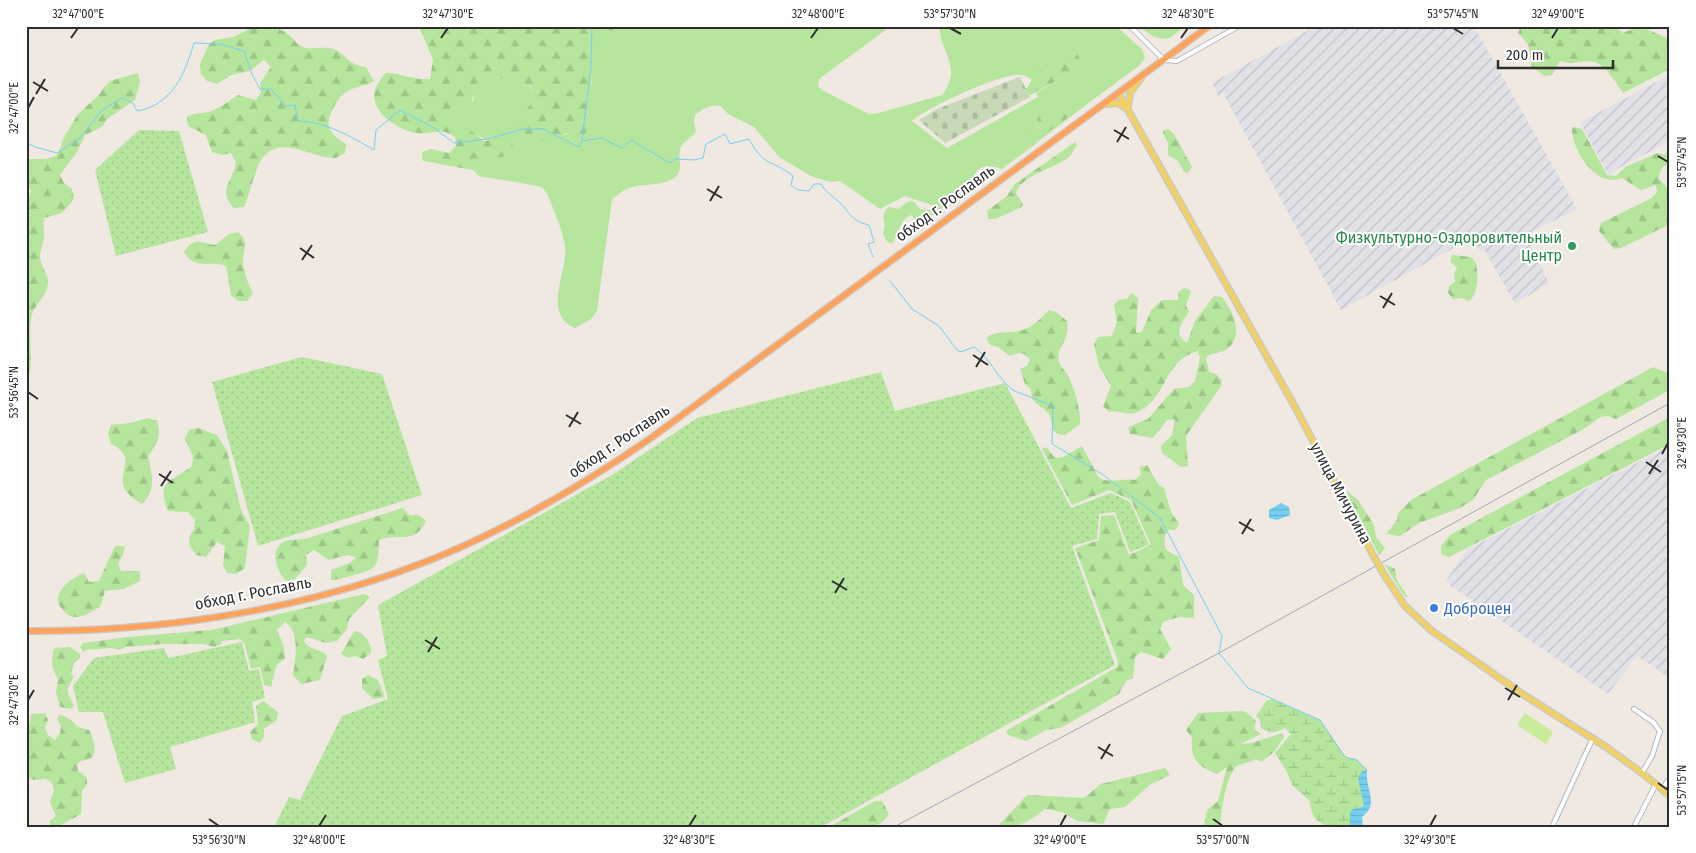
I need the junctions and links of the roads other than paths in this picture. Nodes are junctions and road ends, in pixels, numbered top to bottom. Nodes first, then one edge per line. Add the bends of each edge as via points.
1 (1130, 26) edge
2 (1209, 26) edge
3 (1239, 26) edge
4 (1164, 60) junction
5 (1141, 78) junction
6 (1119, 94) junction
7 (1105, 104) junction
8 (1128, 110) junction
9 (26, 631) edge
10 (1634, 709) dead end
11 (1592, 740) junction
12 (1642, 773) junction
13 (1670, 778) edge
14 (1656, 784) junction
15 (1662, 789) junction
16 (1670, 796) edge
17 (1552, 827) edge
18 (1634, 827) edge

1 - 4 street
2 - 4 highway, обход г. Рославль
3 - 4 street via 1177,61
4 - 5 highway, обход г. Рославль
5 - 6 highway, обход г. Рославль
5 - 8 main road via 1128,98
6 - 7 highway, обход г. Рославль
6 - 8 main road, улица Мичурина
7 - 8 main road via 1118,103
7 - 9 highway, обход г. Рославль via 651,438 571,489 475,540 388,576 259,608 161,623
8 - 11 main road, улица Мичурина, bridge via 1313,440 1383,573 1405,606 1432,631
10 - 12 street via 1660,731
11 - 12 main road, улица Мичурина
11 - 17 street
12 - 14 main road, улица Мичурина
13 - 15 street
14 - 15 main road, улица Мичурина
14 - 18 street
15 - 16 main road, улица Мичурина

